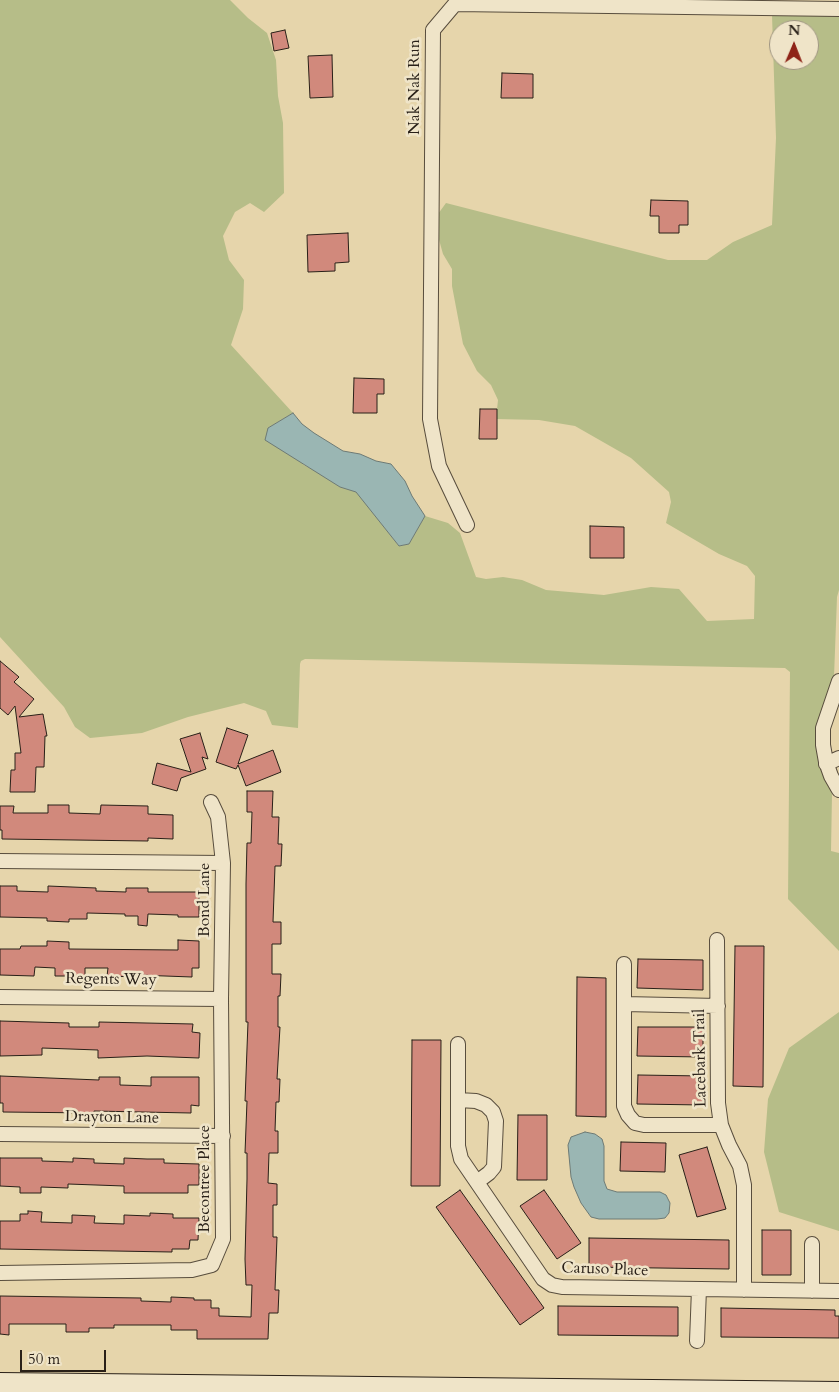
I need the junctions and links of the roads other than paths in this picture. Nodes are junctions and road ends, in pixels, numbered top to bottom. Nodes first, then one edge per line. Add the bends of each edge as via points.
1 (839, 9) edge
2 (467, 525) dead end
3 (839, 681) edge
4 (833, 761) edge
5 (839, 790) edge
6 (211, 802) dead end
7 (0, 861) edge
8 (223, 863) junction
9 (717, 940) dead end
10 (624, 964) dead end
11 (0, 997) edge
12 (221, 999) junction
13 (624, 1004) junction
14 (718, 1006) junction
15 (458, 1044) dead end
16 (458, 1100) junction
17 (721, 1125) junction
18 (0, 1134) edge
19 (223, 1136) junction
20 (477, 1182) junction
21 (812, 1244) dead end
22 (0, 1273) edge
23 (699, 1290) junction
24 (744, 1290) junction
25 (812, 1291) junction
26 (839, 1292) edge
27 (697, 1341) dead end
28 (0, 1383) edge
29 (839, 1392) edge

1 - 2 street, Nak Nak Run via 455,4 433,30 430,419 439,466
3 - 4 street via 823,728 823,745
4 - 5 street via 831,776
6 - 8 street, Bond Lane via 218,817
7 - 8 street
8 - 12 street, Bond Lane
9 - 14 street, Lacebark Trail
10 - 13 street
11 - 12 street, Regents Way
12 - 19 street, Becontree Place
13 - 14 street
13 - 17 street via 624,1106 628,1115 635,1123 644,1125
14 - 17 street, Lacebark Trail
15 - 16 street, Caruso Place
16 - 20 street, Caruso Place via 461,1159
16 - 20 street via 486,1105 496,1122 494,1167
17 - 24 street, Lacebark Trail via 740,1166 744,1185
18 - 19 street, Drayton Lane
19 - 22 street, Becontree Place via 223,1239 212,1265 192,1270
20 - 23 street, Caruso Place via 543,1279 552,1285 562,1288
21 - 25 street
23 - 24 street, Caruso Place
23 - 27 street
24 - 25 street, Caruso Place
25 - 26 street, Caruso Place
28 - 29 main road

